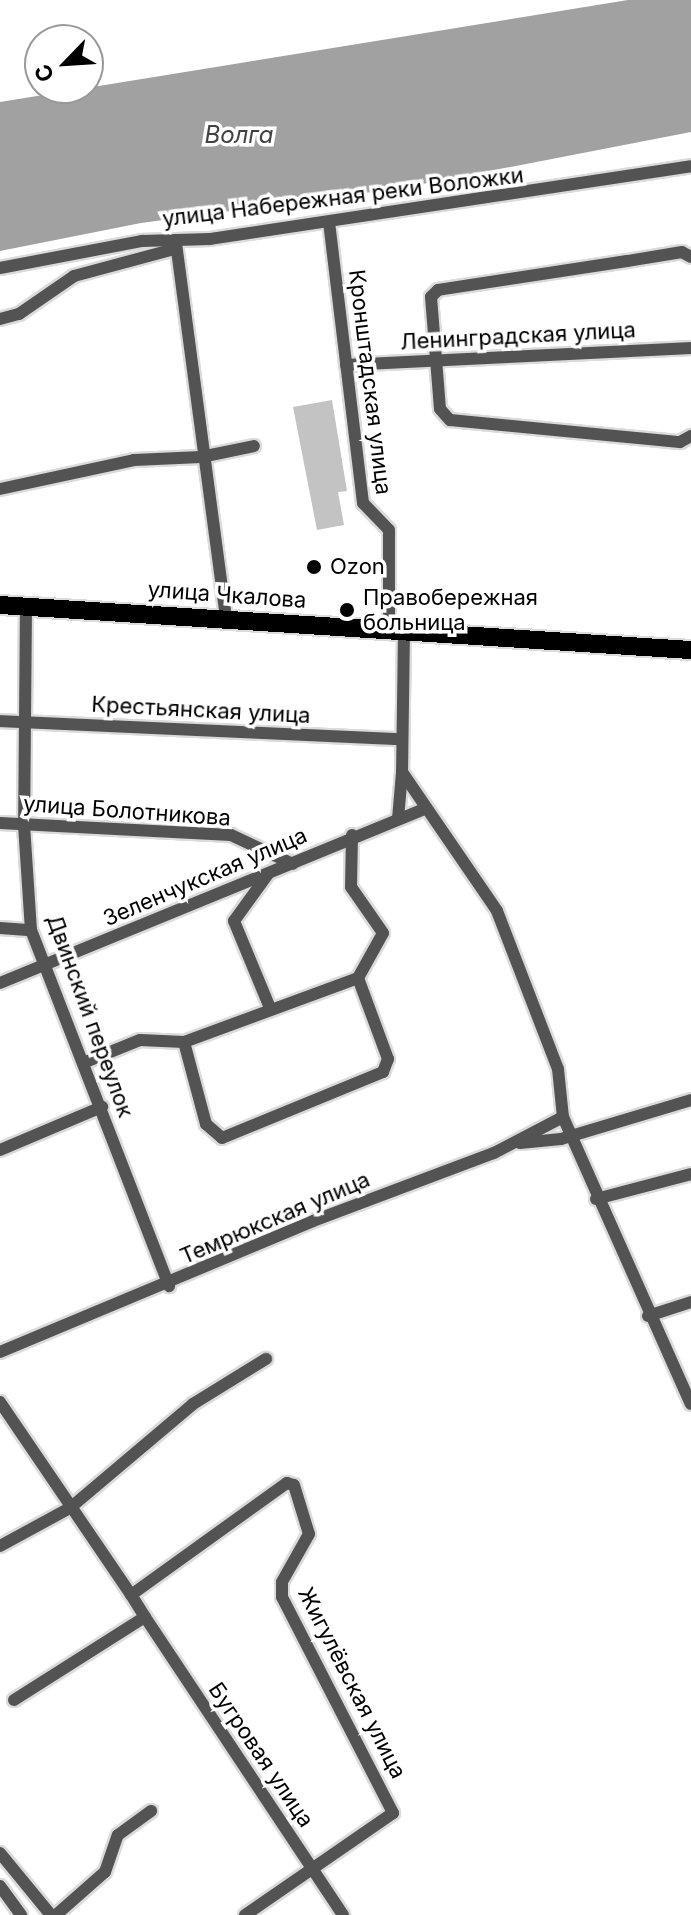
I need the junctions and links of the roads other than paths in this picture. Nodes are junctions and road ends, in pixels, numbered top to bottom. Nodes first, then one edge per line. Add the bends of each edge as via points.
1 (691, 166) edge
2 (329, 222) junction
3 (176, 246) junction
4 (691, 257) edge
5 (0, 268) edge
6 (0, 319) edge
7 (691, 348) edge
8 (437, 360) junction
9 (346, 365) junction
10 (691, 436) edge
11 (254, 446) dead end
12 (201, 457) junction
13 (0, 489) edge
14 (0, 605) edge
15 (26, 606) junction
16 (226, 619) junction
17 (396, 631) junction
18 (691, 650) edge
19 (0, 721) edge
20 (26, 722) junction
21 (400, 739) junction
22 (402, 772) junction
23 (425, 809) junction
24 (398, 819) junction
25 (0, 823) edge
26 (24, 825) junction
27 (352, 835) junction
28 (293, 864) junction
29 (268, 874) junction
30 (0, 928) edge
31 (31, 930) junction
32 (45, 966) junction
33 (358, 978) junction
34 (0, 983) edge
35 (270, 1008) junction
36 (184, 1042) junction
37 (83, 1063) junction
38 (691, 1100) edge
39 (102, 1107) junction
40 (563, 1117) junction
41 (573, 1135) junction
42 (511, 1144) junction
43 (0, 1150) edge
44 (691, 1174) edge
45 (596, 1199) junction
46 (169, 1286) junction
47 (691, 1302) edge
48 (648, 1316) junction
49 (0, 1352) edge
50 (266, 1359) dead end
51 (0, 1402) edge
52 (691, 1404) edge
53 (70, 1508) junction
54 (0, 1546) edge
55 (131, 1595) junction
56 (145, 1617) junction
57 (14, 1700) dead end
58 (151, 1811) dead end
59 (0, 1853) edge
60 (314, 1868) junction
61 (0, 1886) edge
62 (21, 1915) edge
63 (53, 1915) edge
64 (245, 1915) edge
65 (343, 1915) edge

1 - 2 street, улица Набережная реки Воложки
2 - 3 street, улица Набережная реки Воложки
2 - 9 street, Кронштадская улица
3 - 5 street, улица Набережная реки Воложки via 142,241
3 - 6 street via 74,276 19,314
3 - 12 street
4 - 8 street via 682,252 436,291 431,297
7 - 8 street, Ленинградская улица
8 - 9 street, Ленинградская улица
8 - 10 street via 440,409 450,420 680,442
9 - 17 street, Кронштадская улица via 363,503 389,530
11 - 12 street
12 - 13 street via 134,460
12 - 16 street
14 - 15 main road, улица Чкалова
15 - 16 main road, улица Чкалова
15 - 20 street, Двинский переулок
16 - 17 main road, улица Чкалова
17 - 18 main road, улица Чкалова
17 - 21 street, Кронштадская улица
19 - 20 street, Крестьянская улица
20 - 21 street, Крестьянская улица
20 - 26 street, Двинский переулок
21 - 22 street, Кронштадская улица
22 - 23 street
22 - 24 street, Кронштадская улица
23 - 24 street, Зеленчукская улица
23 - 40 street via 497,911 558,1069
24 - 27 street, Зеленчукская улица
25 - 26 street, улица Болотникова
26 - 28 street, улица Болотникова via 231,835
26 - 31 street, Двинский переулок
27 - 28 street, Зеленчукская улица
27 - 33 street via 351,887 383,933
28 - 29 street, Зеленчукская улица
29 - 32 street, Зеленчукская улица
29 - 35 street via 234,921
30 - 31 street
31 - 32 street, Двинский переулок
32 - 34 street, Зеленчукская улица
32 - 37 street, Двинский переулок
33 - 35 street
33 - 36 street via 386,1068 222,1138 206,1124
35 - 36 street
36 - 37 street via 140,1040
37 - 39 street, Двинский переулок
38 - 41 street
39 - 43 street
39 - 46 street, Двинский переулок
40 - 41 street
40 - 42 street, Темрюкская улица
41 - 42 street
41 - 45 street
42 - 46 street, Темрюкская улица
44 - 45 street
45 - 48 street
46 - 49 street, Темрюкская улица
47 - 48 street
48 - 52 street
50 - 53 street via 193,1404
51 - 53 street
53 - 54 street
53 - 55 street
55 - 56 street, Бугровая улица
55 - 60 street, Жигулёвская улица via 292,1483 309,1534 282,1582 282,1597 392,1808 387,1821
56 - 57 street
56 - 60 street, Бугровая улица
58 - 63 street via 118,1835 105,1872
59 - 63 street
60 - 64 street
60 - 65 street, Бугровая улица
61 - 62 street

